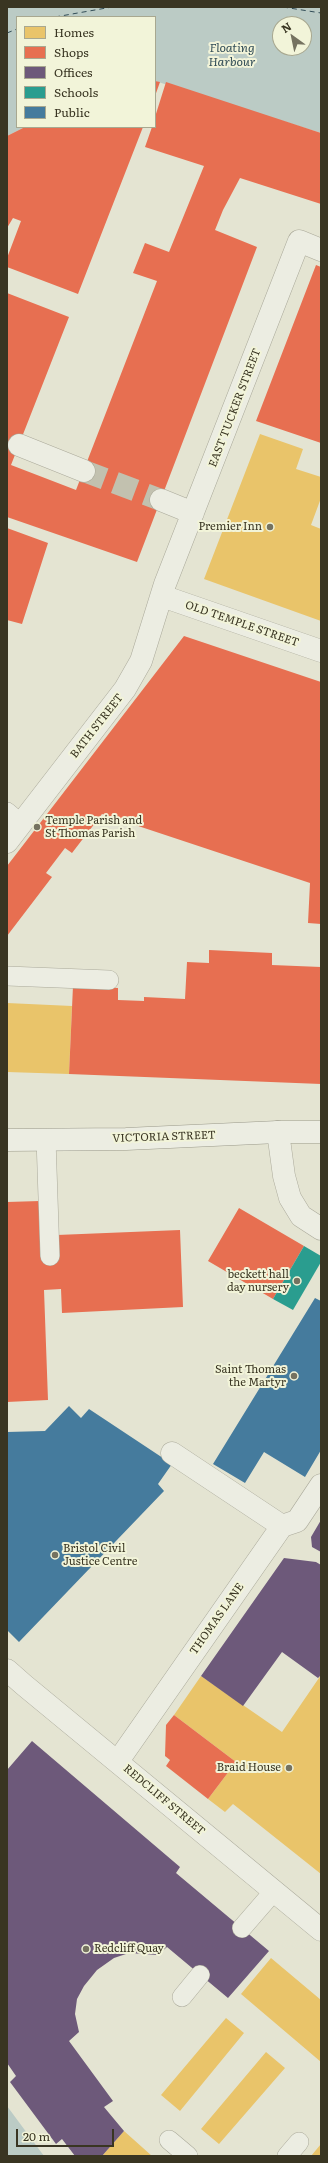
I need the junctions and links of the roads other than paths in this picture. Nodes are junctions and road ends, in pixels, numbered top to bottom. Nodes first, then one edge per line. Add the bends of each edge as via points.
1 (321, 250) edge
2 (19, 445) dead end
3 (84, 471) tunnel mouth
4 (161, 500) tunnel mouth
5 (193, 512) junction
6 (162, 596) junction
7 (321, 651) edge
8 (14, 818) edge
9 (7, 842) edge
10 (7, 976) edge
11 (109, 980) dead end
12 (278, 1132) junction
13 (321, 1132) edge
14 (46, 1139) junction
15 (7, 1140) edge
16 (321, 1229) edge
17 (50, 1256) dead end
18 (172, 1453) dead end
19 (321, 1485) edge
20 (282, 1526) junction
21 (7, 1670) edge
22 (118, 1761) junction
23 (274, 1891) junction
24 (242, 1928) dead end
25 (321, 1930) edge
26 (200, 1975) dead end
27 (182, 1997) dead end
28 (169, 2140) dead end
29 (188, 2156) edge

1 - 5 street, EAST TUCKER STREET via 299,241
2 - 3 street
4 - 5 street
5 - 6 street, EAST TUCKER STREET
6 - 7 street, OLD TEMPLE STREET
6 - 8 street, BATH STREET via 141,661 125,689
8 - 9 street, BATH STREET
10 - 11 lane
12 - 13 street, VICTORIA STREET
12 - 14 street, VICTORIA STREET via 126,1139
12 - 16 street via 290,1198 301,1216
14 - 15 street, VICTORIA STREET
14 - 17 lane
18 - 20 street
19 - 20 street, THOMAS LANE via 297,1521
20 - 22 street, THOMAS LANE
21 - 22 street, REDCLIFF STREET
22 - 23 street, REDCLIFF STREET
23 - 24 lane
23 - 25 street, REDCLIFF STREET
26 - 27 lane
28 - 29 lane

